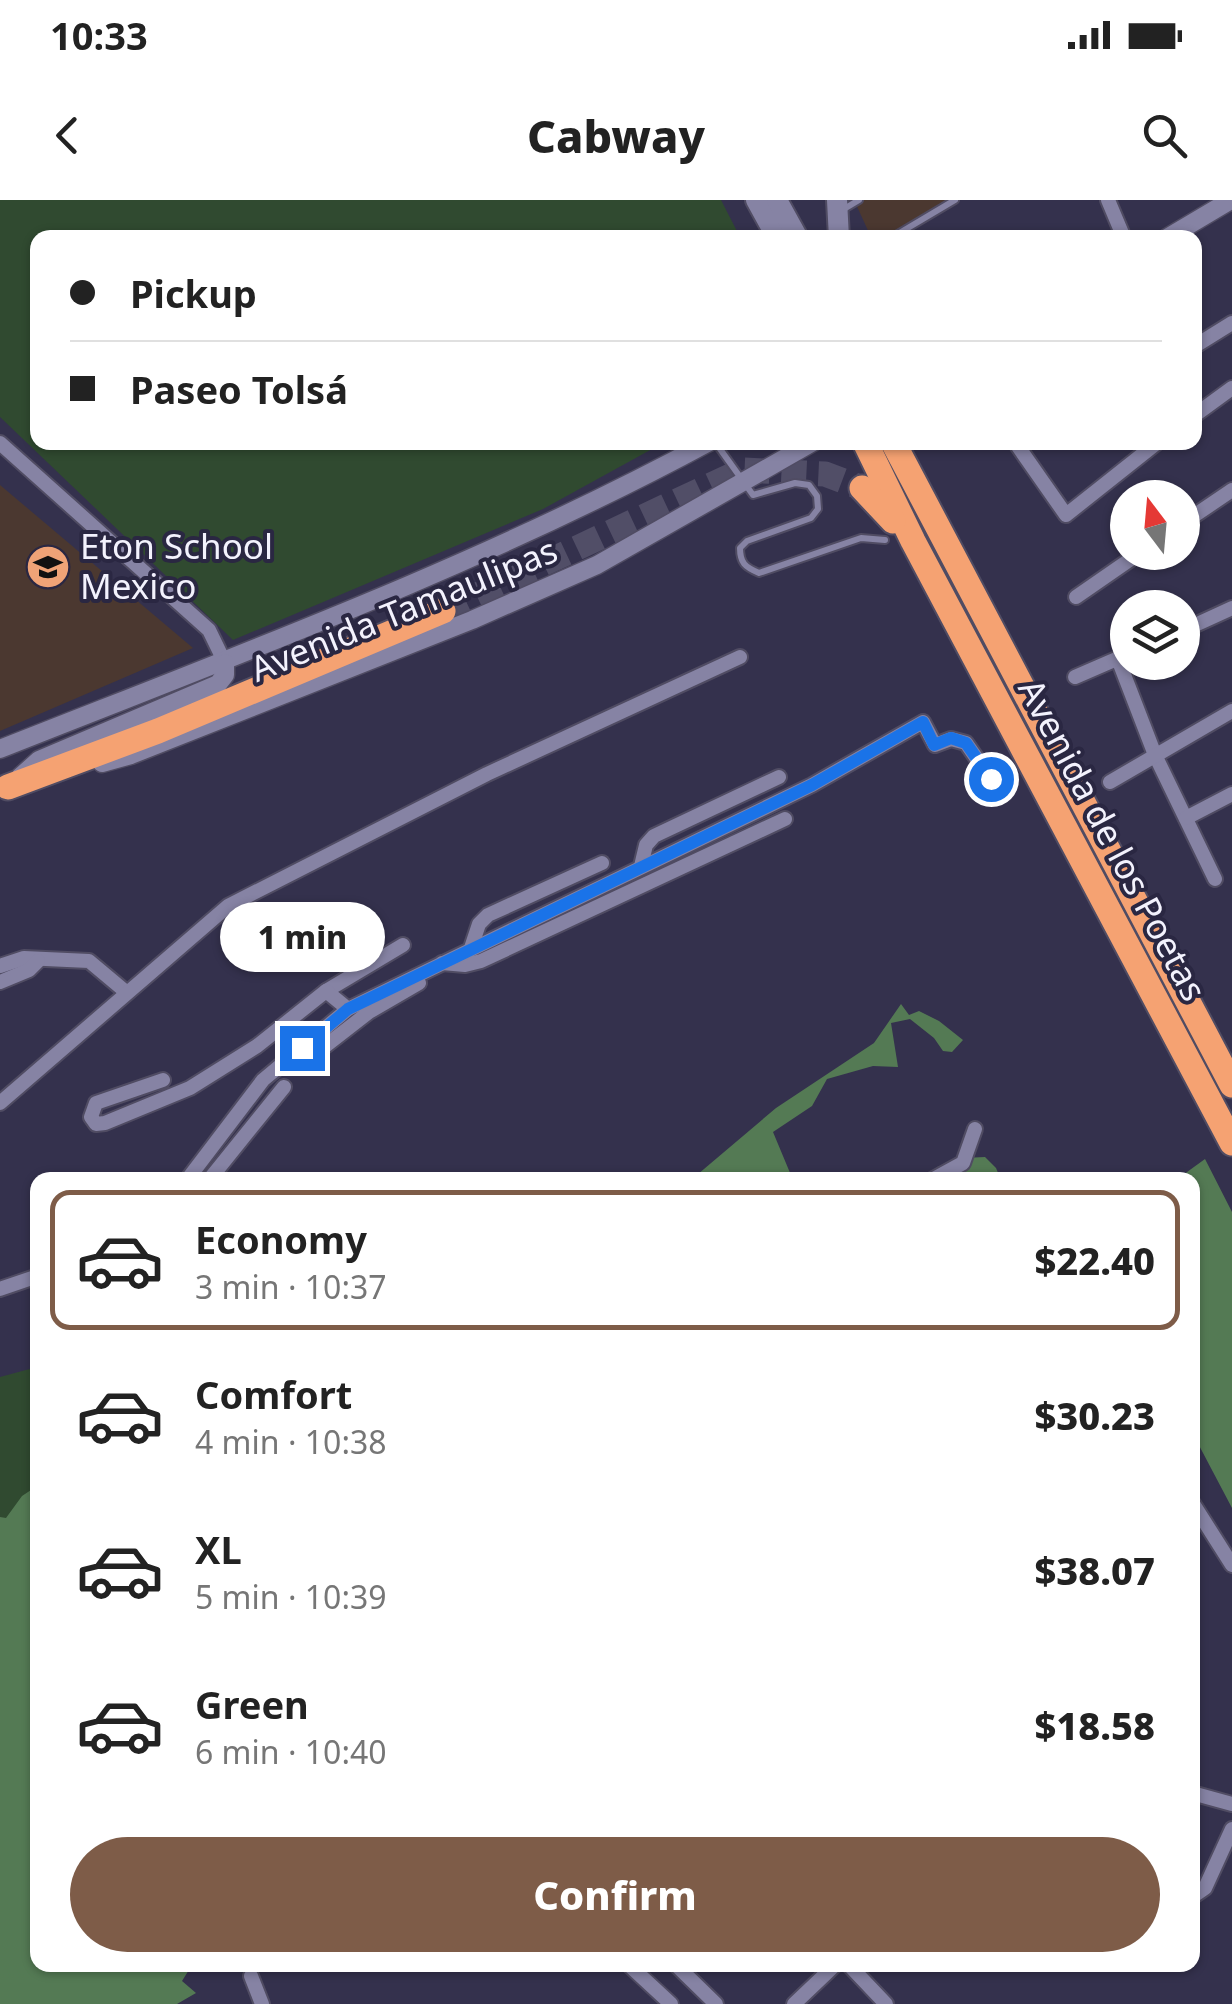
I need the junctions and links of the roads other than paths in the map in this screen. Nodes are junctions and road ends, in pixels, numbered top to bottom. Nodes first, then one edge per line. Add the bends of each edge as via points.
1 (756, 200) edge
2 (777, 200) edge
3 (858, 200) edge
4 (955, 200) edge
5 (1108, 200) edge
6 (838, 206) edge
7 (1229, 206) edge
8 (772, 230) edge
9 (794, 230) edge
10 (904, 230) edge
11 (1121, 230) edge
12 (1183, 230) edge
13 (1232, 324) edge
14 (1202, 342) edge
15 (1232, 388) edge
16 (1202, 411) edge
17 (0, 443) edge
18 (696, 450) edge
19 (718, 450) edge
20 (800, 450) edge
21 (869, 450) edge
22 (897, 450) edge
23 (1020, 450) edge
24 (1148, 450) edge
25 (744, 483) junction
26 (862, 488) tunnel mouth
27 (1232, 490) edge
28 (1200, 512) edge
29 (885, 540) dead end
30 (913, 541) junction
31 (1115, 570) edge
32 (1076, 597) dead end
33 (1232, 608) edge
34 (443, 612) tunnel mouth
35 (1200, 623) edge
36 (740, 657) dead end
37 (1110, 662) edge
38 (225, 663) junction
39 (1075, 677) dead end
40 (1131, 680) edge
41 (1232, 710) edge
42 (0, 750) edge
43 (1156, 755) junction
44 (779, 777) dead end
45 (991, 779) dead end
46 (1110, 782) dead end
47 (4, 789) edge
48 (1232, 794) edge
49 (1186, 818) junction
50 (785, 820) dead end
51 (602, 864) dead end
52 (641, 866) junction
53 (1216, 879) dead end
54 (403, 945) dead end
55 (470, 948) junction
56 (38, 961) junction
57 (442, 962) junction
58 (0, 966) edge
59 (426, 980) dead end
60 (0, 982) edge
61 (326, 991) junction
62 (126, 992) junction
63 (348, 1009) junction
64 (280, 1066) junction
65 (162, 1080) dead end
66 (1232, 1085) edge
67 (284, 1087) dead end
68 (0, 1104) edge
69 (975, 1129) dead end
70 (1232, 1143) edge
71 (194, 1172) edge
72 (216, 1172) edge
73 (947, 1172) edge
74 (30, 1279) edge
75 (0, 1290) edge
76 (1200, 1514) edge
77 (1232, 1566) edge
78 (1200, 1794) edge
79 (1232, 1804) edge
80 (1232, 1829) edge
81 (1200, 1891) edge
82 (637, 1972) edge
83 (683, 1972) edge
84 (828, 1972) edge
85 (855, 1972) edge
86 (251, 1976) dead end
87 (262, 2004) edge
88 (672, 2004) edge
89 (716, 2004) edge
90 (794, 2004) edge
91 (886, 2004) edge

1 - 8 main road
2 - 9 main road
3 - 6 lane
4 - 10 lane
5 - 11 street
7 - 12 street
13 - 14 street
15 - 16 street
17 - 38 street via 208,630
18 - 38 street, Avenida Tamaulipas via 514,541
19 - 25 lane
20 - 25 street, Avenida Tamaulipas
21 - 30 highway
22 - 66 highway, Avenida de los Poetas
23 - 24 street via 1066,515
25 - 29 lane via 753,495 794,483 809,485 817,496 810,518 740,548 740,560 758,573 861,538
25 - 47 street, Avenida Tamaulipas via 597,565 472,620 132,755
26 - 30 highway
27 - 28 street
30 - 70 highway, Avenida de los Poetas
31 - 32 street
33 - 35 street
34 - 47 highway
36 - 62 street via 487,774 228,906
37 - 39 street
38 - 42 street, Avenida Tamaulipas
38 - 47 street via 218,684 39,760
40 - 43 street
41 - 43 street
43 - 46 street
43 - 49 street
44 - 52 street via 654,836
45 - 52 street via 966,743 951,738 934,745 923,722 812,785
48 - 49 street
49 - 53 street
50 - 57 street via 481,961
51 - 55 street via 488,915
52 - 55 street
54 - 61 street
55 - 57 street
56 - 58 street
56 - 60 street
56 - 62 street via 89,961
57 - 63 street
59 - 64 street via 315,1054
61 - 63 street
61 - 65 street via 190,1088 105,1124 91,1116 96,1103
62 - 68 street
63 - 64 street
64 - 71 street
67 - 72 street
69 - 73 street via 963,1163
74 - 75 street
76 - 77 street
78 - 79 street
80 - 81 street
82 - 88 street
83 - 89 street
84 - 90 street
85 - 91 street
86 - 87 street

